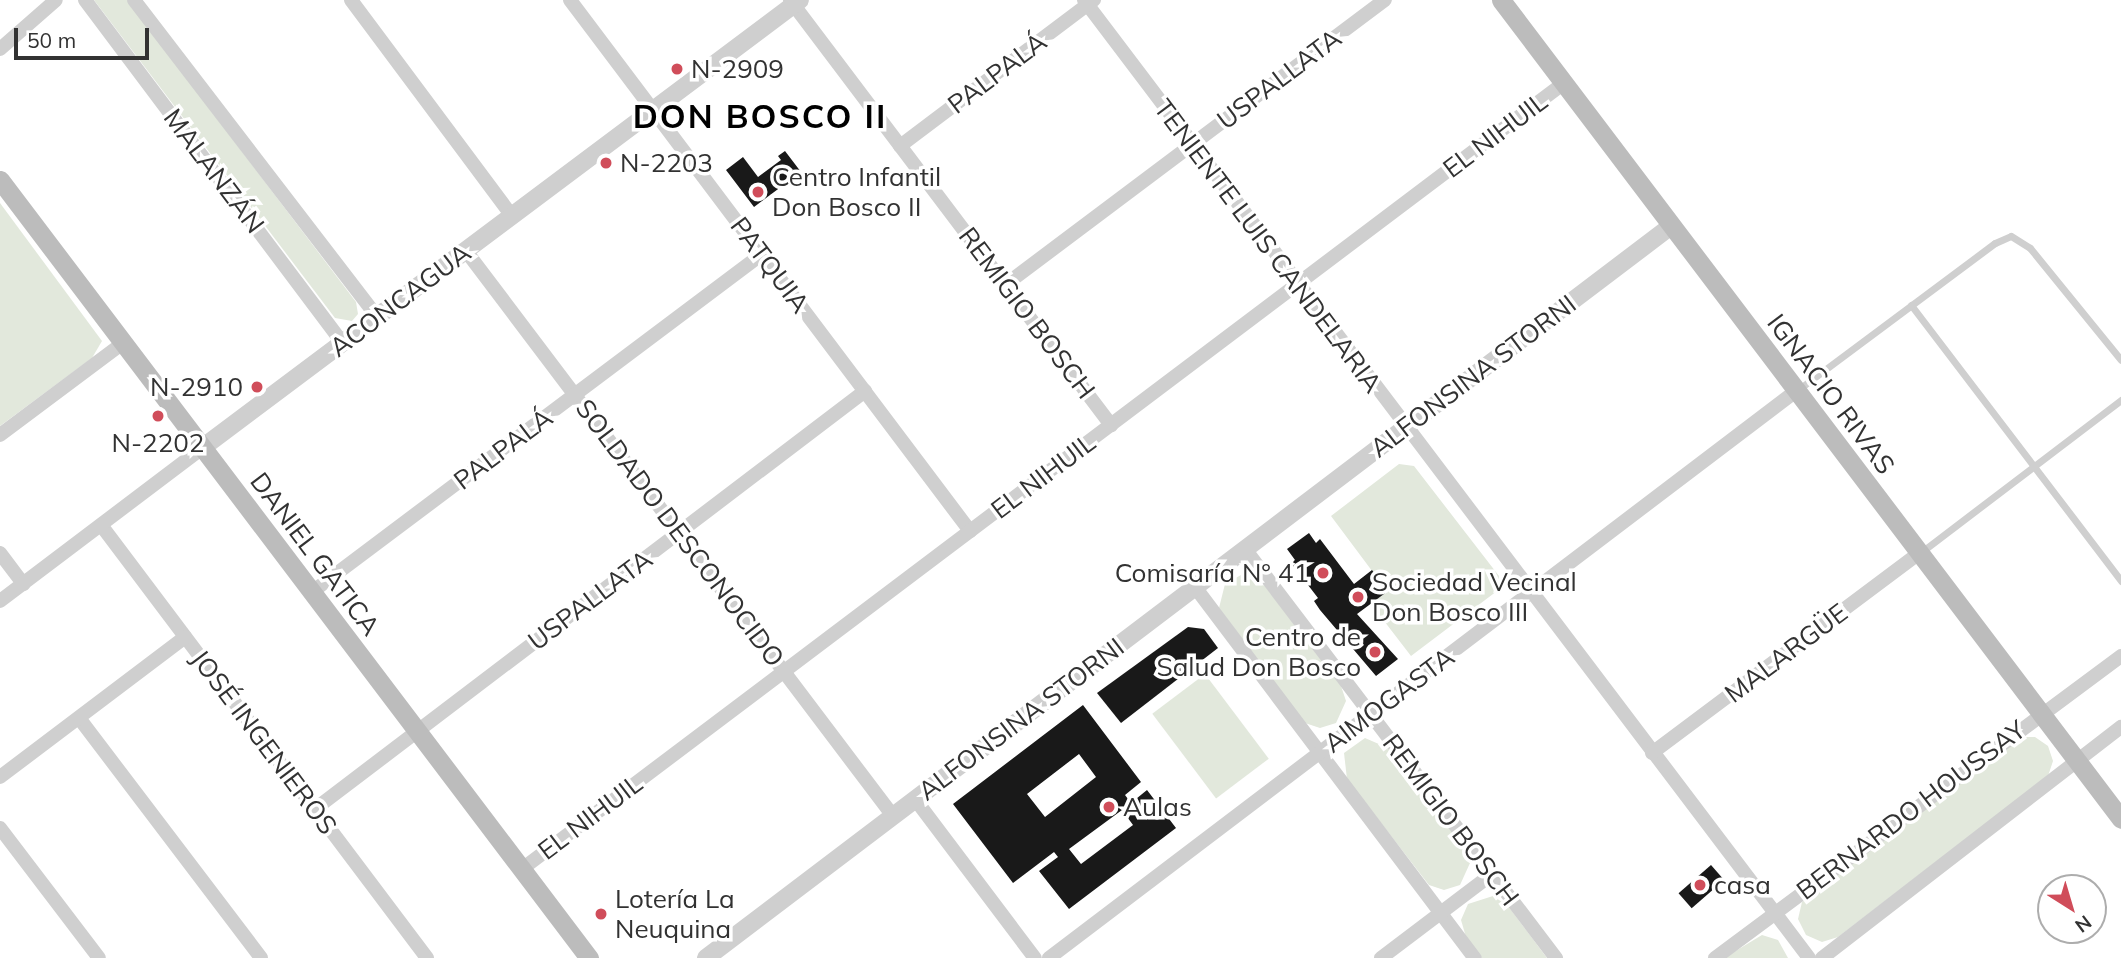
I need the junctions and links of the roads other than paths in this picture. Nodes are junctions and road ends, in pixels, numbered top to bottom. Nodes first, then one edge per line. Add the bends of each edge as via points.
1 (56, 0) edge
2 (85, 0) edge
3 (134, 0) edge
4 (351, 0) edge
5 (570, 0) edge
6 (1385, 0) edge
7 (1501, 0) edge
8 (795, 1) edge
9 (1088, 2) edge
10 (0, 48) edge
11 (1564, 83) junction
12 (653, 110) junction
13 (1192, 145) junction
14 (900, 146) junction
15 (0, 180) edge
16 (512, 216) junction
17 (1671, 226) junction
18 (466, 251) junction
19 (762, 254) junction
20 (1005, 285) junction
21 (1297, 285) junction
22 (1911, 305) junction
23 (377, 317) junction
24 (123, 343) junction
25 (343, 343) junction
26 (2121, 360) edge
27 (865, 391) junction
28 (1796, 391) junction
29 (575, 395) junction
30 (2121, 400) edge
31 (1111, 425) junction
32 (1404, 429) junction
33 (0, 435) edge
34 (202, 448) junction
35 (2033, 467) junction
36 (101, 526) junction
37 (970, 531) junction
38 (679, 533) junction
39 (1245, 549) junction
40 (0, 553) edge
41 (1919, 553) junction
42 (2121, 581) edge
43 (23, 584) junction
44 (1195, 587) junction
45 (312, 593) junction
46 (1530, 593) junction
47 (0, 601) edge
48 (185, 637) junction
49 (2121, 656) edge
50 (784, 671) junction
51 (2040, 712) junction
52 (1370, 714) junction
53 (79, 718) junction
54 (2121, 727) edge
55 (417, 732) junction
56 (1320, 752) junction
57 (1652, 752) junction
58 (2079, 764) junction
59 (0, 777) edge
60 (915, 799) junction
61 (315, 809) junction
62 (894, 816) junction
63 (2121, 819) edge
64 (0, 828) edge
65 (522, 869) junction
66 (1492, 874) junction
67 (1441, 912) junction
68 (1775, 913) junction
69 (99, 958) edge
70 (261, 958) edge
71 (427, 958) edge
72 (589, 958) edge
73 (706, 958) edge
74 (1035, 958) edge
75 (1049, 958) edge
76 (1381, 958) edge
77 (1475, 958) edge
78 (1556, 958) edge
79 (1715, 958) edge
80 (1809, 958) edge
81 (1822, 958) edge

1 - 10 street
2 - 25 street, MALANZÁN
3 - 23 street, MALANZÁN
4 - 16 street
5 - 12 street, PATQUIA
6 - 13 street, USPALLATA
7 - 11 main road, IGNACIO RIVAS
8 - 12 street, ACONCAGUA
8 - 14 street, REMIGIO BOSCH
9 - 13 street, TENIENTE LUIS CANDELARIA
9 - 14 street, PALPALÁ
11 - 17 main road, IGNACIO RIVAS
11 - 21 street, EL NIHUIL
12 - 16 street, ACONCAGUA
12 - 19 street, PATQUIA
13 - 20 street, USPALLATA
13 - 21 street, TENIENTE LUIS CANDELARIA
14 - 20 street, REMIGIO BOSCH
15 - 24 main road, DANIEL GATICA
16 - 18 street, ACONCAGUA
17 - 28 main road, IGNACIO RIVAS
17 - 32 street, ALFONSINA STORNI
18 - 23 street, ACONCAGUA
18 - 29 street, SOLDADO DESCONOCIDO
19 - 27 street, PATQUIA
19 - 29 street, PALPALÁ
20 - 31 street, REMIGIO BOSCH
21 - 31 street, EL NIHUIL
21 - 32 street, TENIENTE LUIS CANDELARIA
22 - 26 lane via 1995,243 2018,238
22 - 28 lane
22 - 35 lane
23 - 25 street, ACONCAGUA
24 - 33 street
24 - 34 main road, DANIEL GATICA
25 - 34 street, ACONCAGUA
27 - 37 street, PATQUIA
27 - 38 street, USPALLATA
28 - 41 main road, IGNACIO RIVAS
28 - 46 street, AIMOGASTA
29 - 38 street, SOLDADO DESCONOCIDO
29 - 45 street, PALPALÁ
30 - 35 lane
31 - 37 street, EL NIHUIL
32 - 39 street, ALFONSINA STORNI
32 - 46 street, TENIENTE LUIS CANDELARIA
34 - 36 street, ACONCAGUA
34 - 45 main road, DANIEL GATICA
35 - 41 lane
35 - 42 lane
36 - 43 street, ACONCAGUA
36 - 48 street, JOSÉ INGENIEROS
37 - 50 street, EL NIHUIL
38 - 50 street, SOLDADO DESCONOCIDO
38 - 55 street, USPALLATA
39 - 44 street, ALFONSINA STORNI
39 - 52 street, REMIGIO BOSCH
40 - 43 street
41 - 51 main road, IGNACIO RIVAS
41 - 57 street, MALARGÜE
43 - 47 street, ACONCAGUA
44 - 56 street
44 - 60 street, ALFONSINA STORNI
45 - 55 main road, DANIEL GATICA
46 - 52 street, AIMOGASTA
46 - 57 street, TENIENTE LUIS CANDELARIA
48 - 53 street
48 - 61 street, JOSÉ INGENIEROS
49 - 51 street, BERNARDO HOUSSAY
50 - 62 street, SOLDADO DESCONOCIDO
50 - 65 street, EL NIHUIL
51 - 58 main road, IGNACIO RIVAS
51 - 68 street, BERNARDO HOUSSAY
52 - 56 street, AIMOGASTA
52 - 66 street, REMIGIO BOSCH
53 - 59 street
53 - 70 street
54 - 58 street
55 - 61 street, USPALLATA
55 - 65 main road, DANIEL GATICA
56 - 67 street
56 - 75 street, AIMOGASTA
57 - 68 street, TENIENTE LUIS CANDELARIA
58 - 63 main road, IGNACIO RIVAS
58 - 81 street
60 - 62 street, ALFONSINA STORNI
60 - 74 street
61 - 71 street, JOSÉ INGENIEROS
62 - 73 street, ALFONSINA STORNI
64 - 69 street
65 - 72 main road, DANIEL GATICA
66 - 67 street
66 - 78 street, REMIGIO BOSCH
67 - 76 street
67 - 77 street
68 - 79 street, BERNARDO HOUSSAY
68 - 80 street, TENIENTE LUIS CANDELARIA

